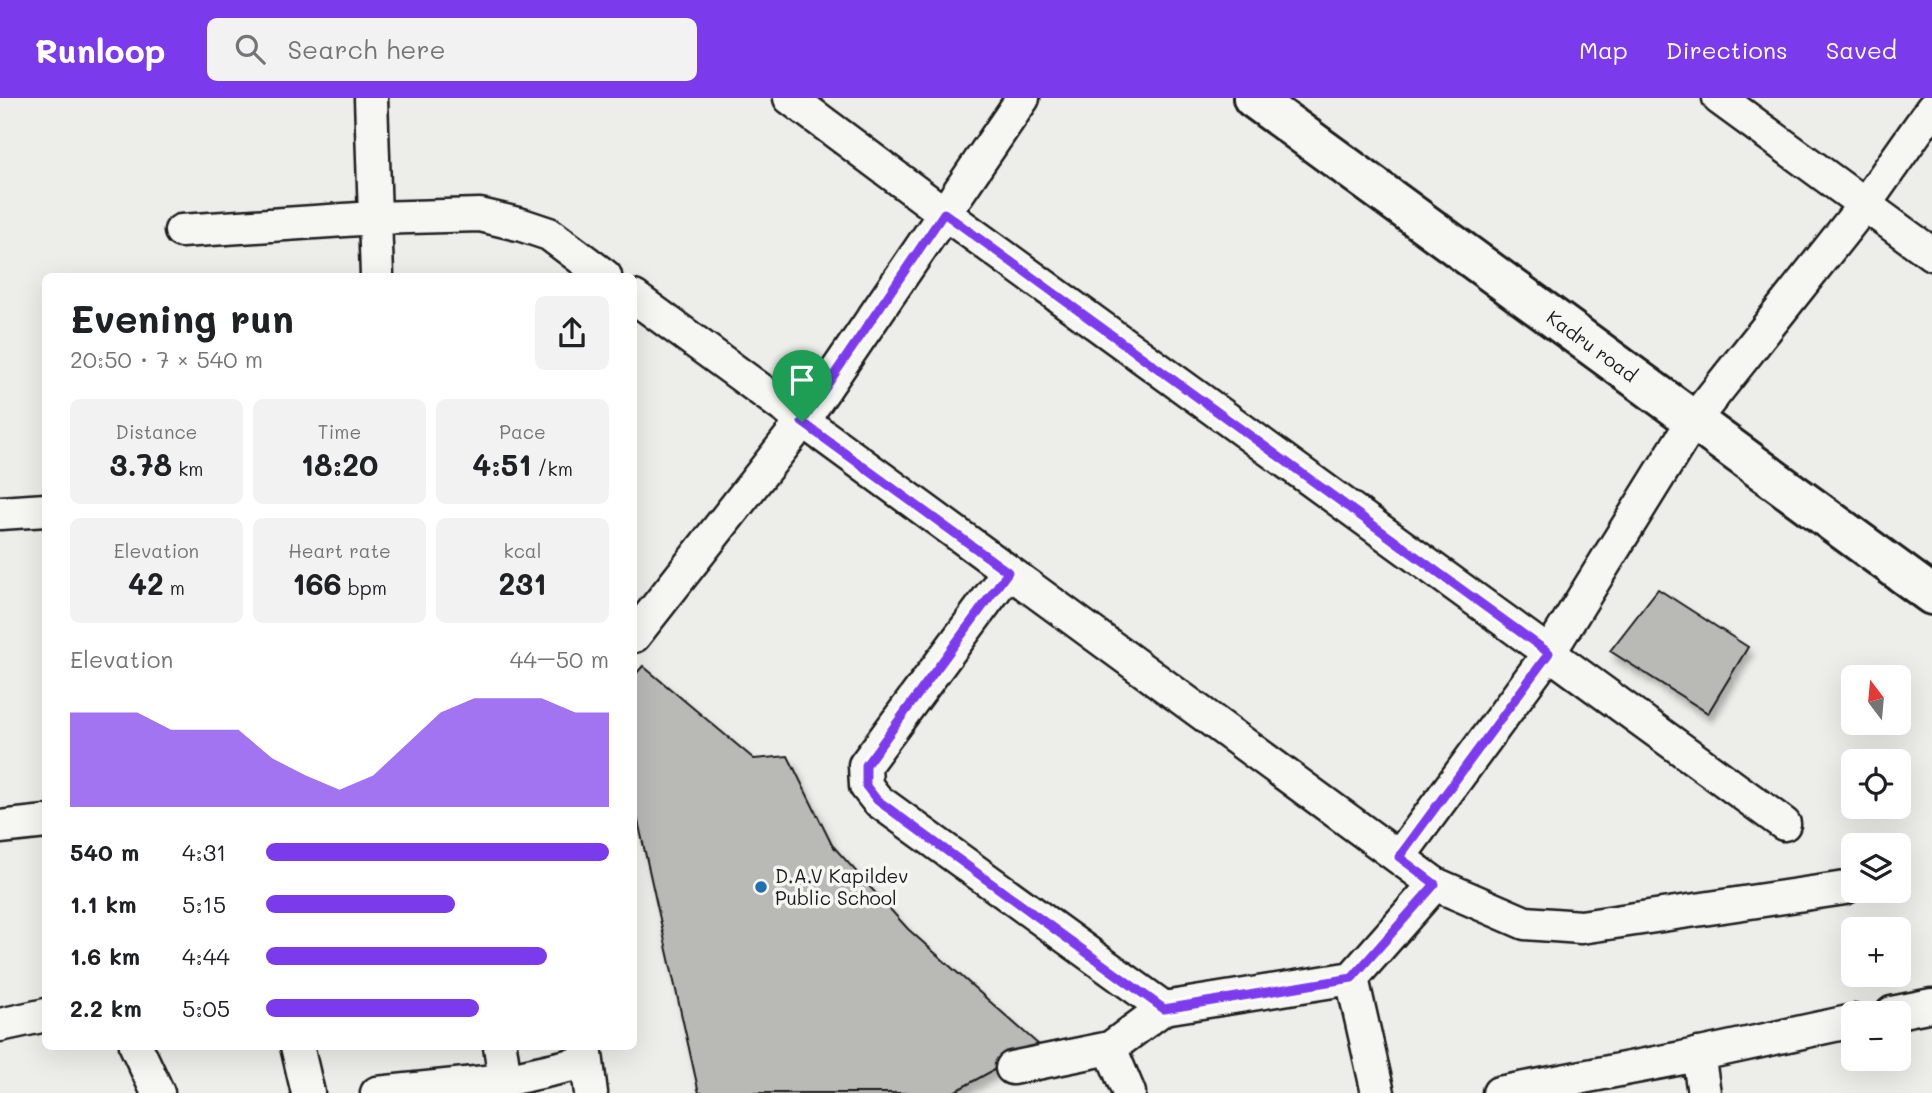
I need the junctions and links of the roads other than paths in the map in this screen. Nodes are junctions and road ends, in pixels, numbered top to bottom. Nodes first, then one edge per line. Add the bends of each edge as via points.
1 (372, 98) edge
2 (790, 98) edge
3 (1023, 98) edge
4 (1253, 98) edge
5 (1719, 98) edge
6 (1932, 109) edge
7 (1865, 204) junction
8 (944, 213) junction
9 (374, 218) junction
10 (181, 232) dead end
11 (1932, 254) edge
12 (377, 273) edge
13 (601, 273) edge
14 (637, 299) edge
15 (1693, 421) junction
16 (802, 422) junction
17 (42, 510) edge
18 (0, 513) edge
19 (1008, 572) junction
20 (1932, 595) edge
21 (637, 632) edge
22 (1549, 653) junction
23 (42, 822) edge
24 (1784, 824) dead end
25 (0, 827) edge
26 (1399, 857) junction
27 (1435, 884) junction
28 (1841, 889) edge
29 (1352, 978) junction
30 (1932, 1005) edge
31 (1164, 1009) junction
32 (1911, 1009) edge
33 (42, 1016) edge
34 (1841, 1024) edge
35 (0, 1026) edge
36 (1110, 1048) junction
37 (138, 1050) edge
38 (298, 1050) edge
39 (501, 1050) edge
40 (585, 1054) edge
41 (1698, 1054) junction
42 (1012, 1068) dead end
43 (505, 1080) junction
44 (1572, 1086) edge
45 (393, 1092) edge
46 (158, 1093) edge
47 (308, 1093) edge
48 (591, 1093) edge
49 (1129, 1093) edge
50 (1378, 1093) edge
51 (1499, 1093) edge
52 (1704, 1093) edge

1 - 9 street
2 - 8 street
3 - 8 street
4 - 15 main road, Kadru road
5 - 7 street
6 - 7 street
7 - 11 street
7 - 15 street
8 - 16 street
8 - 22 street
9 - 10 street
9 - 12 street
9 - 13 street via 480,215 522,225 549,234
14 - 16 street
15 - 20 main road, Kadru road
15 - 22 street
16 - 19 street
16 - 21 street
17 - 18 street
19 - 26 street
19 - 31 street via 866,765 866,786 877,800
22 - 24 street
22 - 26 street
23 - 25 street
26 - 27 street
27 - 28 street via 1525,923 1581,927
27 - 29 street
29 - 31 street
29 - 50 street
30 - 32 street
31 - 36 street
33 - 35 street
34 - 41 street
36 - 42 street
36 - 49 street
37 - 46 street
38 - 47 street
39 - 43 street
40 - 43 street
40 - 48 street
41 - 44 street
41 - 52 street
43 - 45 street
44 - 51 street

